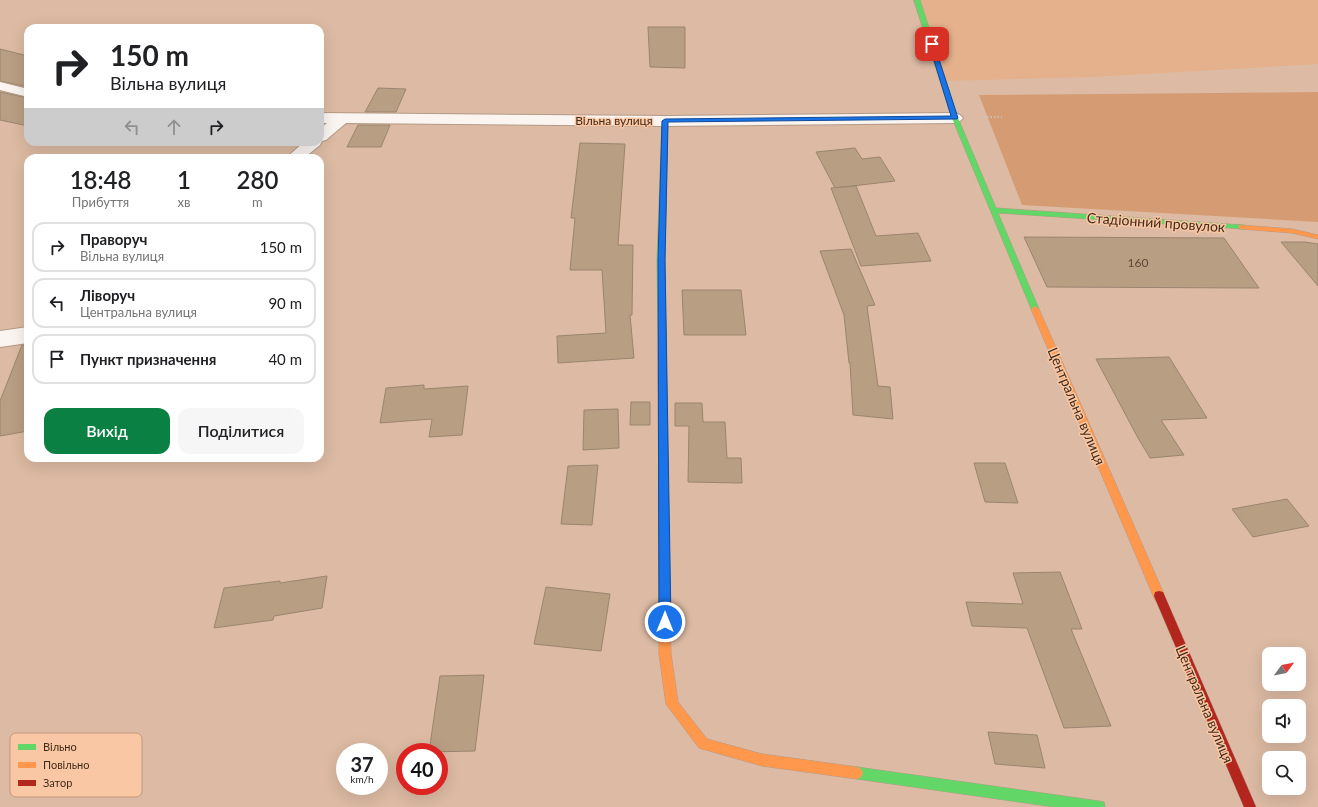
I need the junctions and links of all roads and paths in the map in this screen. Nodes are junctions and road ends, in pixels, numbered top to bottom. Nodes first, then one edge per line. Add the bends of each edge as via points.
1 (917, 0) edge
2 (0, 86) edge
3 (24, 92) edge
4 (324, 118) edge
5 (955, 118) junction
6 (342, 119) junction
7 (665, 121) junction
8 (324, 134) edge
9 (309, 146) edge
10 (299, 154) edge
11 (993, 210) junction
12 (1318, 237) edge
13 (24, 336) edge
14 (0, 339) edge
15 (1098, 807) edge
16 (1250, 807) edge

1 - 5 street, Центральна вулиця
2 - 3 street
4 - 6 street, Вільна вулиця
5 - 7 street, Вільна вулиця
5 - 11 street, Центральна вулиця
6 - 7 street, Вільна вулиця
6 - 8 street
7 - 15 street via 661,260 665,646 672,704 703,744 762,760
9 - 10 street
11 - 12 street, Стадіонний провулок via 1292,231
11 - 16 street, Центральна вулиця
13 - 14 street

